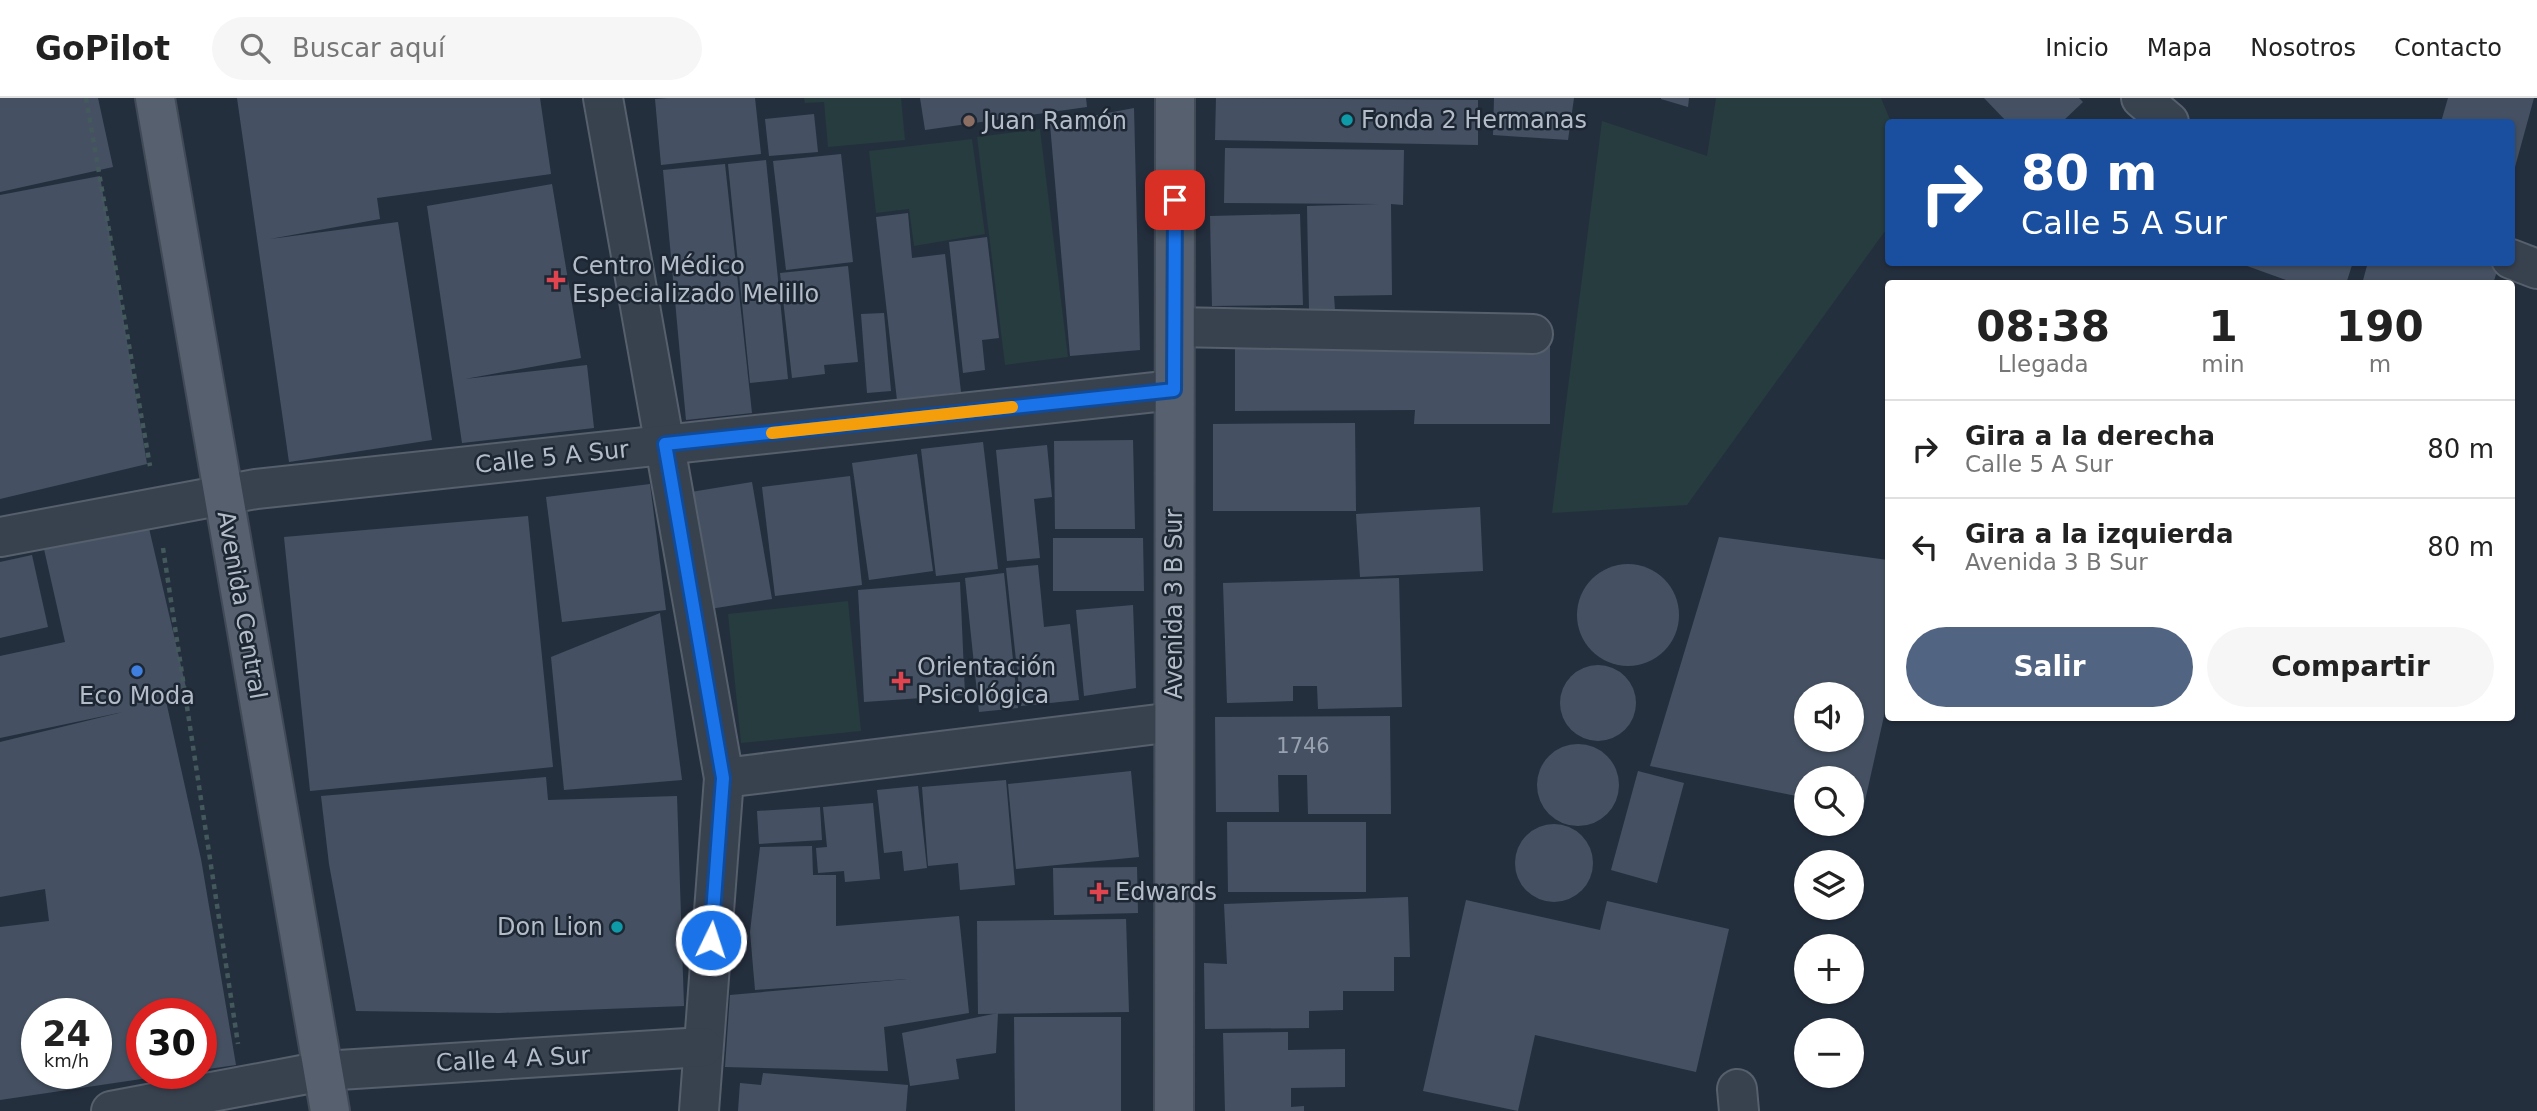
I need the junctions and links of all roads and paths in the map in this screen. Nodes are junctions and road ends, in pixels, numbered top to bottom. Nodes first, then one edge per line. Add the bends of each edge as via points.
1 (86, 98) edge
2 (155, 98) edge
3 (603, 98) edge
4 (1175, 98) edge
5 (2141, 98) edge
6 (2166, 119) edge
7 (2515, 261) edge
8 (2537, 269) edge
9 (1175, 327) junction
10 (1533, 334) dead end
11 (1174, 390) junction
12 (665, 444) junction
13 (223, 495) junction
14 (156, 505) junction
15 (0, 537) edge
16 (1174, 722) junction
17 (723, 778) junction
18 (703, 1047) junction
19 (323, 1071) junction
20 (241, 1086) junction
21 (111, 1111) edge
22 (330, 1111) edge
23 (699, 1111) edge
24 (1174, 1111) edge

1 - 14 path
2 - 13 main road, Avenida Central
3 - 12 street
4 - 9 main road, Avenida 3 B Sur
5 - 6 street
7 - 8 street
9 - 10 street
9 - 11 main road, Avenida 3 B Sur
11 - 12 street, Calle 5 A Sur
11 - 16 main road, Avenida 3 B Sur
12 - 13 street, Calle 5 A Sur
12 - 17 street
13 - 14 street, Calle 5 A Sur
13 - 19 main road, Avenida Central
14 - 15 street, Calle 5 A Sur
14 - 20 path via 236,1020
16 - 17 street
16 - 24 main road, Avenida 3 B Sur
17 - 18 street
18 - 19 street, Calle 4 A Sur
18 - 23 street
19 - 20 street, Calle 4 A Sur
19 - 22 main road, Avenida Central
20 - 21 street, Calle 4 A Sur

